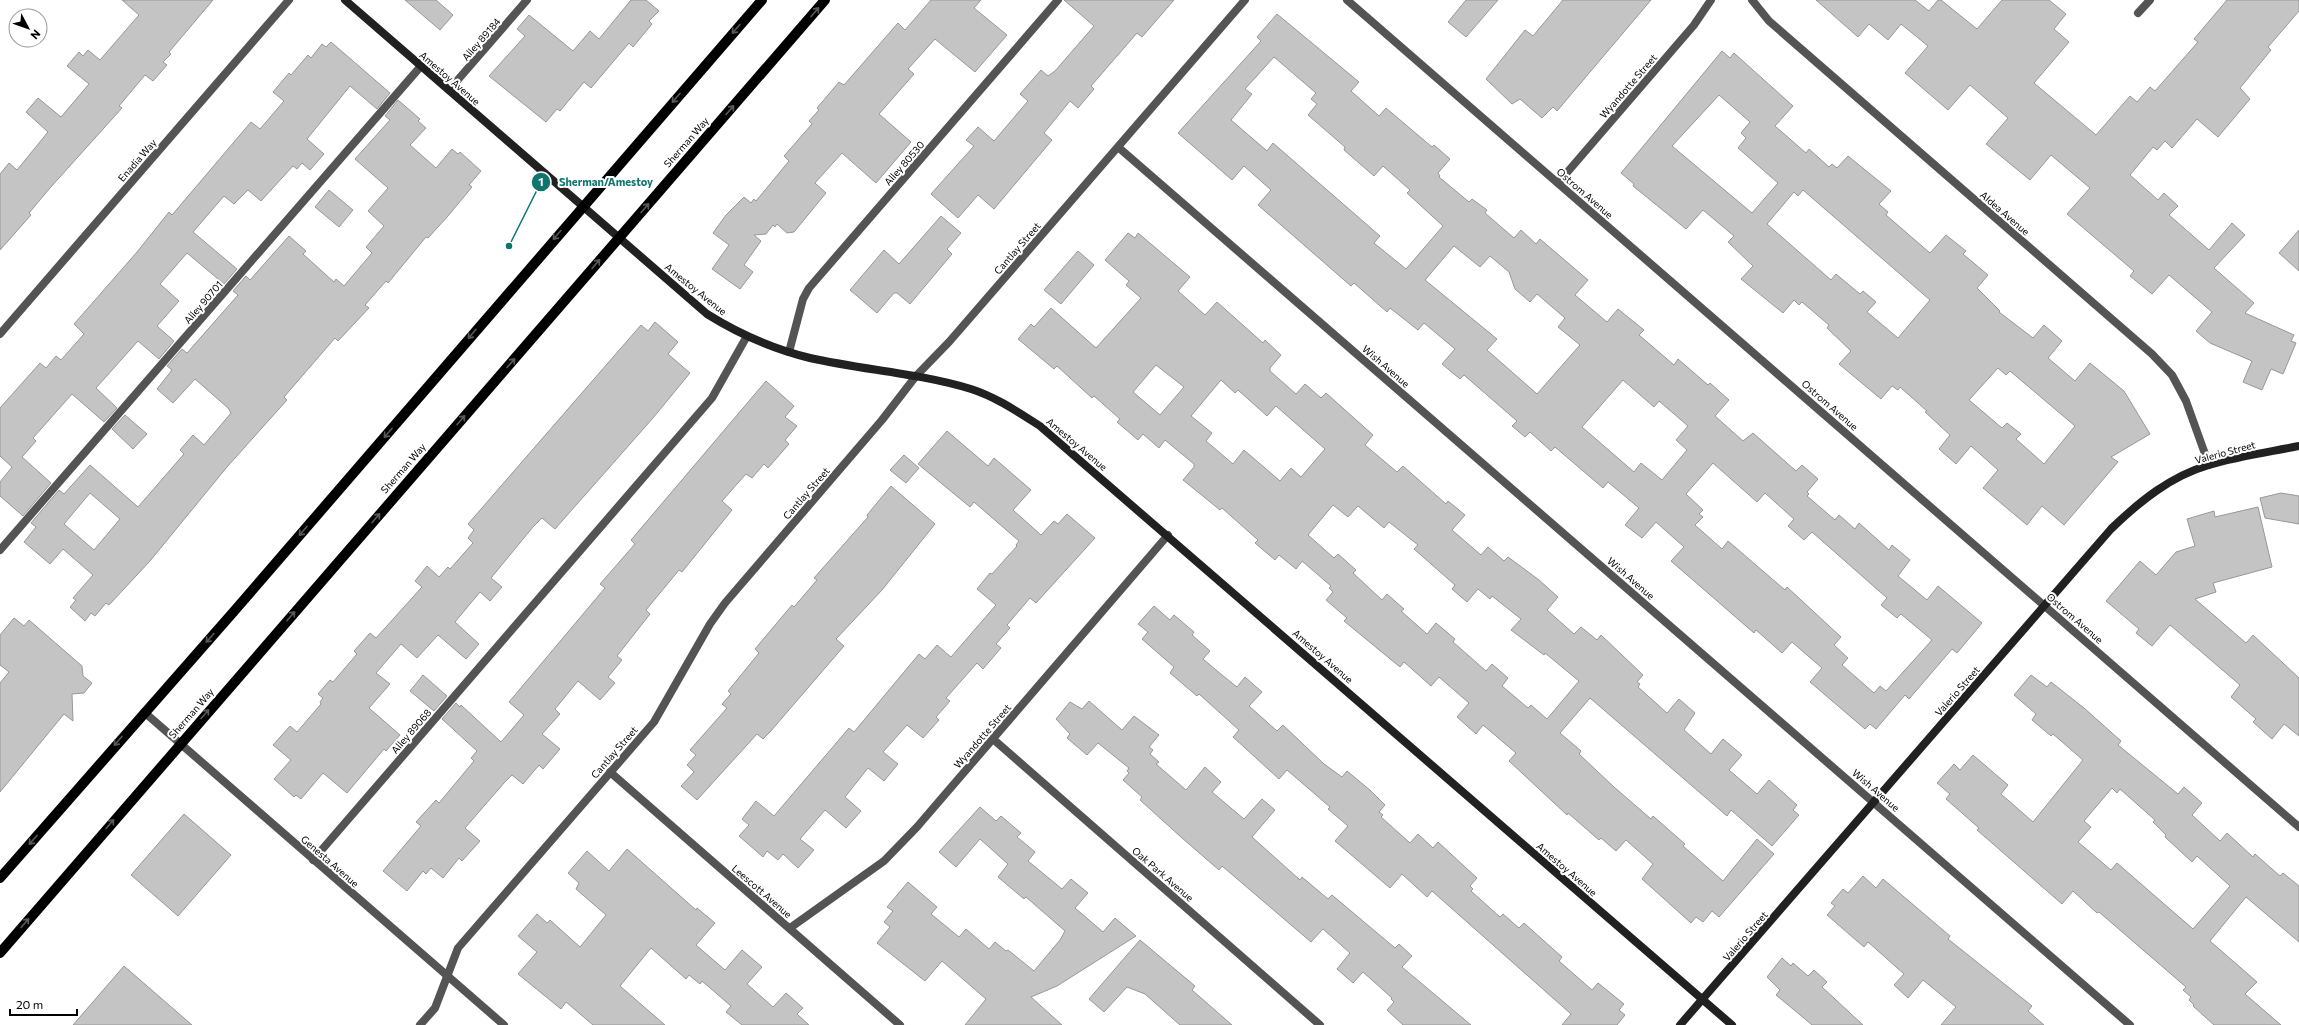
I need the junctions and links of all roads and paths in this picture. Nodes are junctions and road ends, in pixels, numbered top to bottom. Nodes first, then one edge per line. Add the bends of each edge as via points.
1 (289, 0) edge
2 (345, 0) edge
3 (527, 0) edge
4 (762, 0) edge
5 (825, 0) edge
6 (1058, 0) edge
7 (1245, 0) edge
8 (1347, 0) edge
9 (1711, 0) edge
10 (1752, 0) edge
11 (2150, 0) edge
12 (2138, 13) dead end
13 (421, 66) junction
14 (449, 90) junction
15 (1118, 147) junction
16 (1558, 183) junction
17 (583, 206) junction
18 (619, 237) junction
19 (0, 334) edge
20 (747, 336) junction
21 (789, 352) junction
22 (916, 376) junction
23 (2299, 446) edge
24 (2209, 465) junction
25 (1168, 534) junction
26 (0, 550) edge
27 (2045, 605) junction
28 (144, 712) junction
29 (992, 739) junction
30 (180, 744) junction
31 (610, 772) junction
32 (1874, 802) junction
33 (2299, 827) edge
34 (313, 860) junction
35 (0, 878) edge
36 (790, 928) junction
37 (0, 953) edge
38 (447, 976) junction
39 (1702, 1000) junction
40 (420, 1025) edge
41 (504, 1025) edge
42 (900, 1025) edge
43 (1320, 1025) edge
44 (1680, 1025) edge
45 (1732, 1025) edge
46 (2130, 1025) edge

1 - 19 street, Enadia Way
2 - 13 street, Amestoy Avenue
3 - 14 street, Alley 89184
4 -> 17 main road
18 -> 5 main road, Sherman Way
6 - 21 street, Alley 80530 via 809,288 803,299
7 - 15 street, Cantlay Street
8 - 16 street, Ostrom Avenue
9 - 16 street, Wyandotte Street via 1694,24
10 - 24 street, Aldea Avenue via 1769,20 2152,354 2172,375 2186,400
11 - 12 street
13 - 14 street, Amestoy Avenue
13 - 26 street, Alley 90701
14 - 17 street, Amestoy Avenue
15 - 22 street, Cantlay Street via 949,342
15 - 32 street, Wish Avenue
16 - 27 street, Ostrom Avenue
17 - 18 street, Amestoy Avenue
17 -> 28 main road
18 - 20 street, Amestoy Avenue via 707,314 730,329
30 -> 18 main road, Sherman Way
20 - 21 street, Amestoy Avenue
20 - 34 street, Alley 89068 via 712,398
21 - 22 street, Amestoy Avenue
22 - 25 street, Amestoy Avenue via 971,389 996,400 1040,426
22 - 31 street, Cantlay Street via 882,420 726,603 707,630 654,722
23 - 24 street, Valerio Street
24 - 27 street, Valerio Street via 2165,485 2129,511
25 - 29 street, Wyandotte Street
25 - 39 street, Amestoy Avenue
27 - 32 street, Valerio Street
27 - 33 street, Ostrom Avenue
28 - 30 street, Genesta Avenue
28 -> 35 main road
29 - 36 street, Wyandotte Street via 917,827 884,861
29 - 43 street, Oak Park Avenue
30 - 34 street, Genesta Avenue
37 -> 30 main road, Sherman Way
31 - 36 street, Leescott Avenue
31 - 38 street, Cantlay Street via 458,948
32 - 39 street, Valerio Street
32 - 46 street, Wish Avenue
34 - 38 street, Genesta Avenue
36 - 42 street, Leescott Avenue
38 - 40 street, Cantlay Street via 435,1008
38 - 41 street, Genesta Avenue
39 - 44 street, Valerio Street
39 - 45 street, Amestoy Avenue

